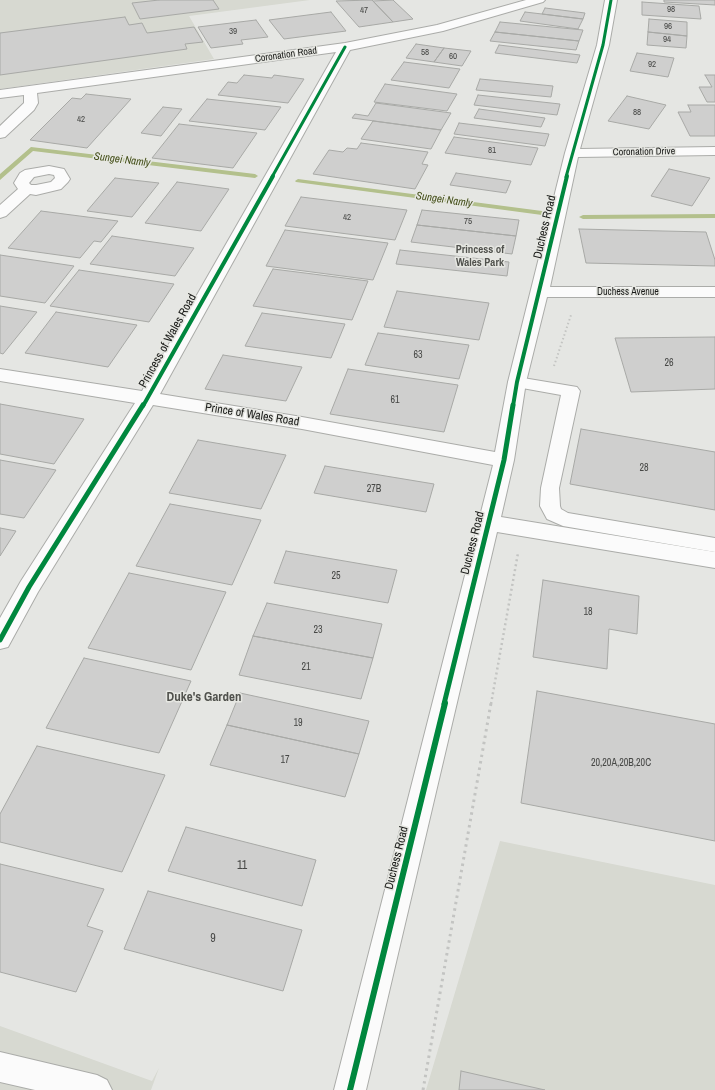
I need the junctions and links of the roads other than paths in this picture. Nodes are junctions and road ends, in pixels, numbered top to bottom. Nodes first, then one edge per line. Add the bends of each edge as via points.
1 (539, 0) edge
2 (611, 0) edge
3 (345, 46) junction
4 (30, 90) junction
5 (0, 94) edge
6 (0, 134) edge
7 (715, 151) edge
8 (572, 153) junction
9 (26, 189) dead end
10 (0, 213) edge
11 (540, 292) junction
12 (715, 292) edge
13 (0, 375) edge
14 (517, 382) junction
15 (148, 398) junction
16 (504, 460) junction
17 (489, 523) junction
18 (715, 545) edge
19 (715, 560) edge
20 (0, 640) edge
21 (0, 1067) edge
22 (97, 1090) edge
23 (350, 1090) edge

1 - 3 street, Coronation Road via 439,28
2 - 8 street, Duchess Road via 603,45
3 - 4 street, Coronation Road
3 - 15 street, Princess of Wales Road
4 - 5 street, Coronation Road
4 - 6 street via 29,107
7 - 8 street, Coronation Drive
8 - 11 street, Duchess Road
9 - 10 street
11 - 12 street, Duchess Avenue
11 - 14 street, Duchess Road
13 - 15 street, Prince of Wales Road
14 - 16 street, Duchess Road
14 - 18 lane via 571,392 550,488 550,506 554,514 563,519
15 - 16 street, Prince of Wales Road
15 - 20 street, Princess of Wales Road via 29,587
16 - 17 street, Duchess Road
17 - 19 street, Duchess Road
17 - 23 street, Duchess Road
21 - 22 lane

